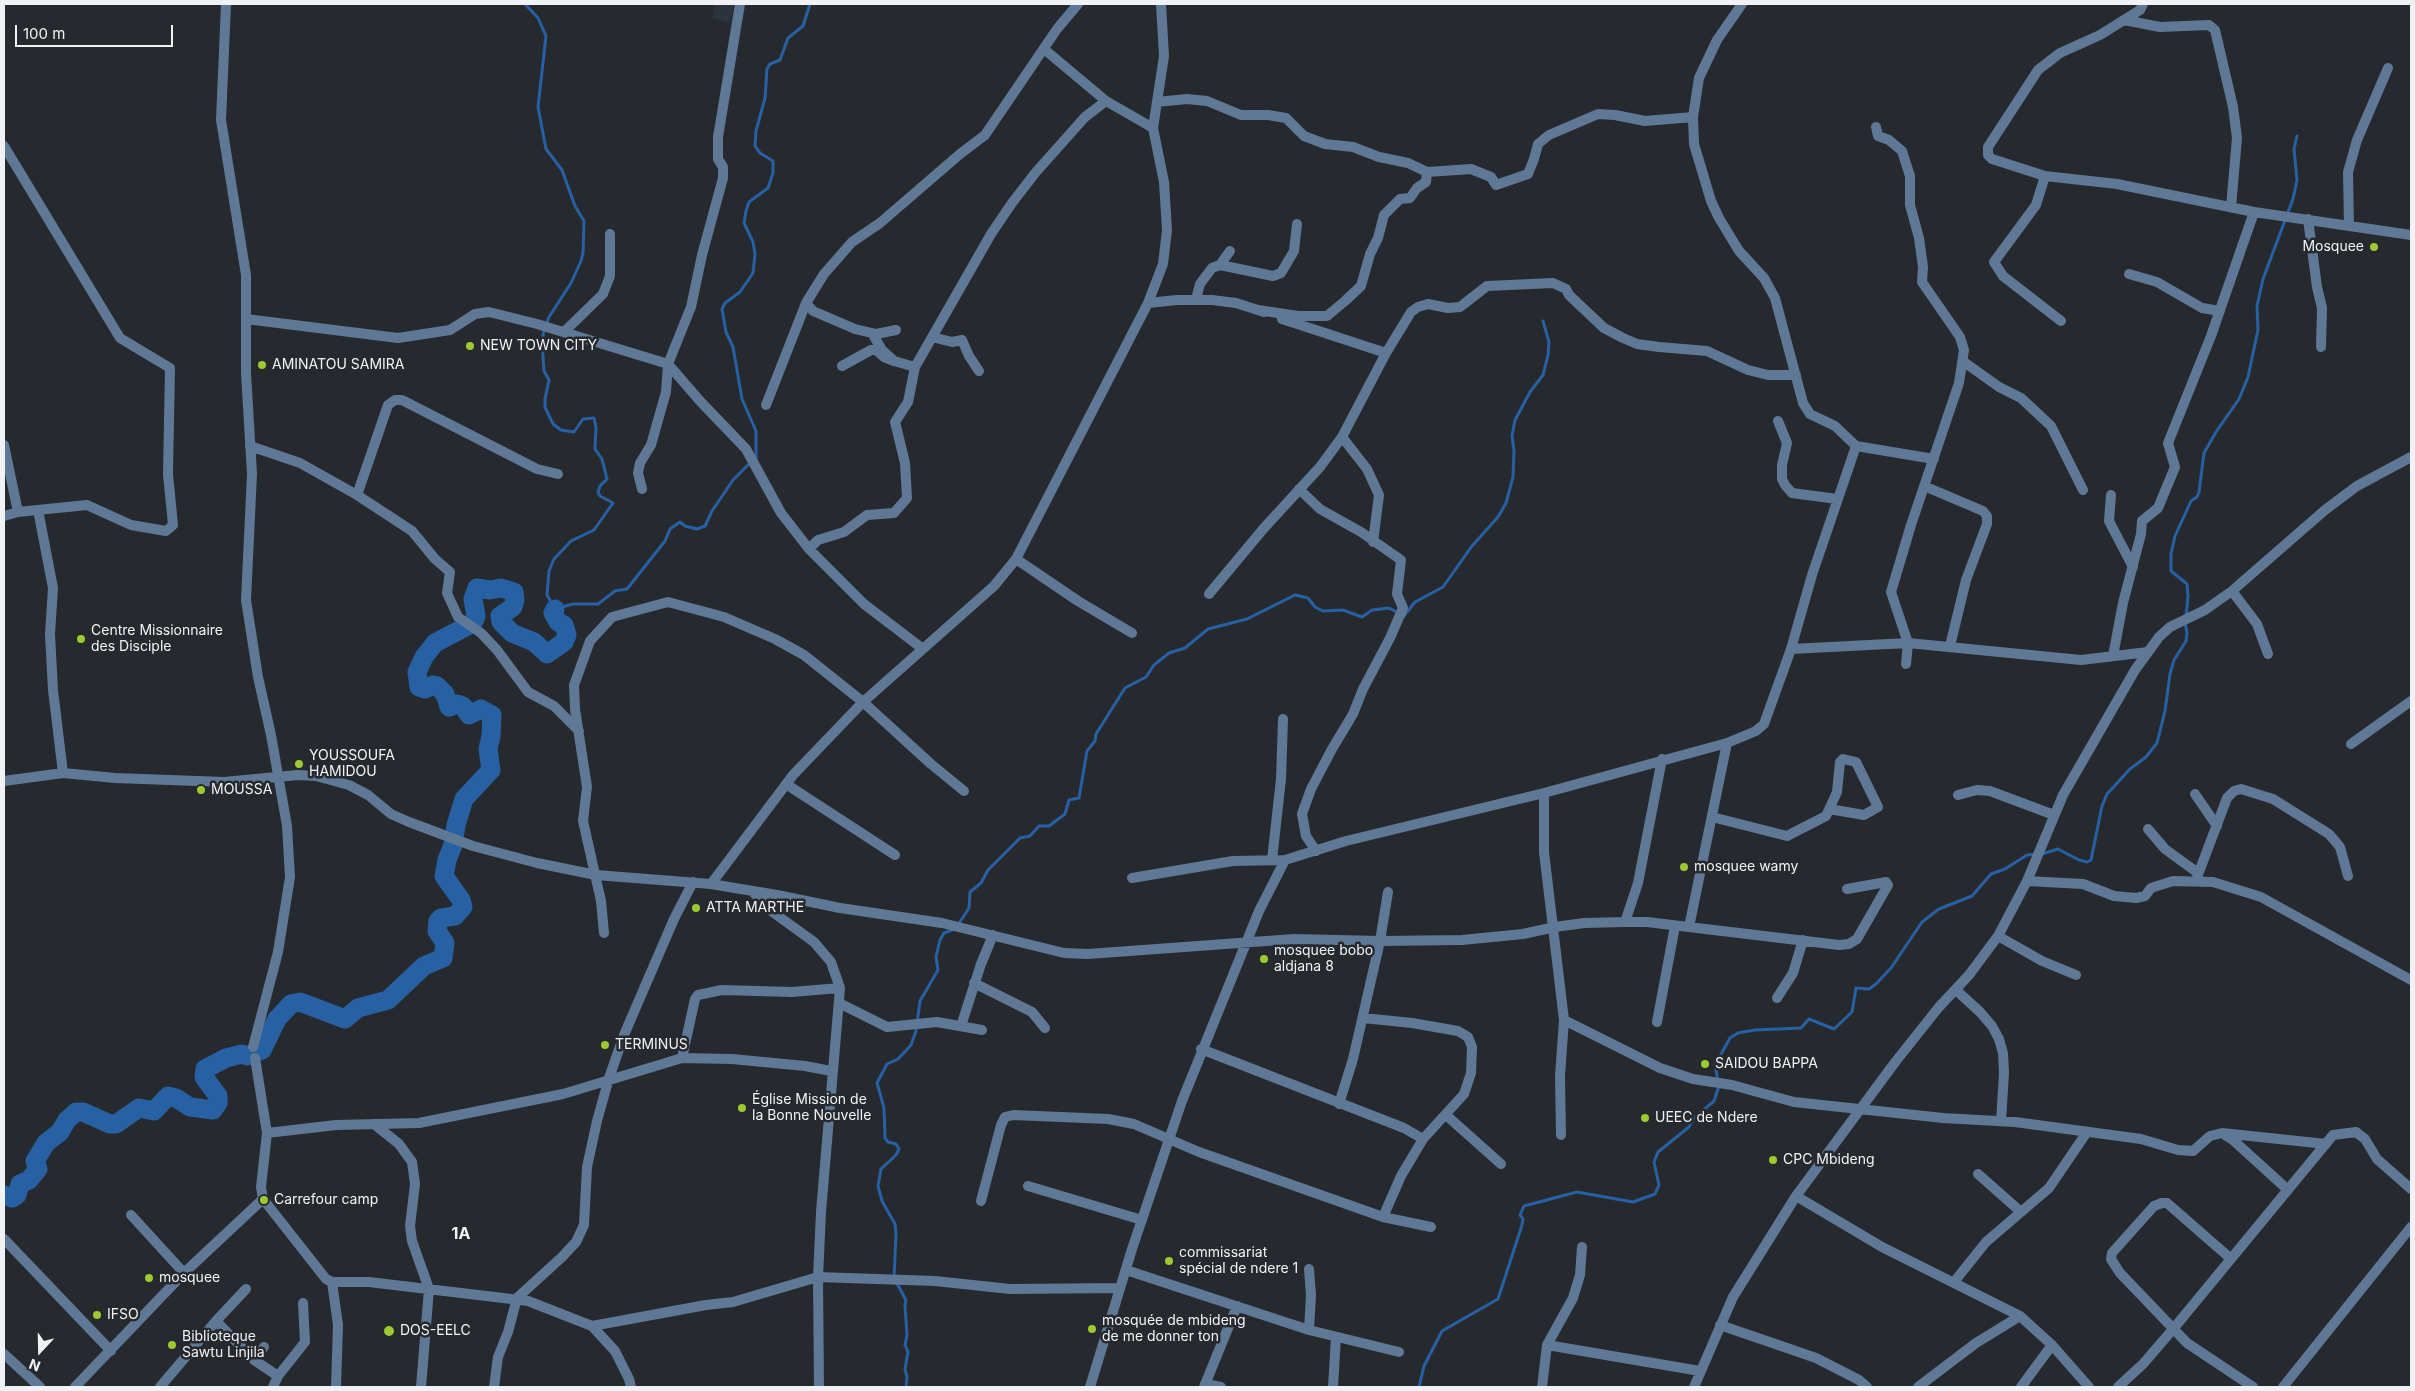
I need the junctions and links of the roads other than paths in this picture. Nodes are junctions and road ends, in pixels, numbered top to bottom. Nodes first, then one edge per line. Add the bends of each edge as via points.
1 (226, 4) edge
2 (740, 4) edge
3 (1078, 4) edge
4 (1161, 4) edge
5 (1742, 4) edge
6 (2143, 4) edge
7 (2124, 20) junction
8 (1044, 49) junction
9 (2388, 68) dead end
10 (1106, 101) junction
11 (1157, 102) junction
12 (1693, 116) junction
13 (1876, 127) dead end
14 (1153, 128) junction
15 (4, 146) edge
16 (1427, 172) junction
17 (2045, 176) junction
18 (2231, 207) junction
19 (2254, 212) junction
20 (2303, 219) junction
21 (1297, 224) dead end
22 (2349, 226) junction
23 (610, 234) dead end
24 (2411, 235) edge
25 (1230, 251) dead end
26 (1220, 265) junction
27 (2129, 274) dead end
28 (1196, 299) junction
29 (806, 303) junction
30 (1148, 303) junction
31 (1258, 310) junction
32 (2220, 311) junction
33 (246, 319) junction
34 (2061, 321) dead end
35 (896, 330) dead end
36 (561, 331) junction
37 (872, 333) junction
38 (932, 337) junction
39 (2321, 347) dead end
40 (1386, 352) junction
41 (894, 360) junction
42 (1964, 362) junction
43 (668, 364) junction
44 (842, 366) dead end
45 (915, 367) junction
46 (980, 371) dead end
47 (1796, 375) junction
48 (766, 406) dead end
49 (1778, 421) dead end
50 (1342, 437) junction
51 (4, 445) edge
52 (250, 446) junction
53 (1856, 446) junction
54 (2411, 457) edge
55 (1934, 459) junction
56 (558, 474) dead end
57 (1924, 486) junction
58 (1299, 489) junction
59 (642, 490) dead end
60 (2083, 490) dead end
61 (357, 495) junction
62 (2111, 495) dead end
63 (1837, 499) junction
64 (38, 510) junction
65 (18, 512) junction
66 (4, 516) edge
67 (1373, 542) junction
68 (809, 549) junction
69 (1016, 560) junction
70 (2133, 567) junction
71 (2232, 591) junction
72 (1209, 594) dead end
73 (1132, 632) dead end
74 (1908, 643) junction
75 (1950, 646) junction
76 (923, 649) junction
77 (1791, 649) junction
78 (2148, 652) junction
79 (2268, 654) dead end
80 (2113, 656) junction
81 (1906, 664) dead end
82 (2411, 701) edge
83 (862, 702) junction
84 (1283, 719) dead end
85 (579, 732) junction
86 (1727, 742) junction
87 (2351, 744) dead end
88 (1662, 759) junction
89 (63, 773) junction
90 (278, 778) junction
91 (4, 781) edge
92 (786, 784) junction
93 (964, 791) dead end
94 (1544, 793) junction
95 (2195, 794) dead end
96 (1958, 795) dead end
97 (1829, 809) junction
98 (2054, 815) junction
99 (1712, 817) junction
100 (2217, 826) junction
101 (2148, 829) dead end
102 (1316, 852) junction
103 (896, 855) dead end
104 (1272, 860) junction
105 (1285, 860) junction
106 (596, 875) junction
107 (2197, 876) junction
108 (2348, 876) dead end
109 (1132, 878) dead end
110 (2026, 881) junction
111 (693, 882) junction
112 (711, 884) junction
113 (1847, 889) dead end
114 (753, 892) junction
115 (1388, 892) dead end
116 (1625, 922) junction
117 (1675, 926) junction
118 (1555, 927) junction
119 (1689, 927) junction
120 (604, 932) dead end
121 (993, 935) junction
122 (1998, 936) junction
123 (1803, 940) junction
124 (1247, 941) junction
125 (1380, 941) junction
126 (2076, 975) dead end
127 (2410, 975) edge
128 (974, 983) junction
129 (840, 988) junction
130 (1956, 990) junction
131 (1777, 998) dead end
132 (839, 1003) junction
133 (1362, 1018) junction
134 (1564, 1020) junction
135 (1657, 1022) dead end
136 (961, 1026) junction
137 (1045, 1028) dead end
138 (982, 1030) dead end
139 (1201, 1049) junction
140 (682, 1058) junction
141 (831, 1070) junction
142 (609, 1078) junction
143 (1339, 1104) junction
144 (1858, 1110) junction
145 (1446, 1115) junction
146 (2001, 1121) junction
147 (374, 1124) junction
148 (2087, 1132) junction
149 (267, 1133) junction
150 (2222, 1133) junction
151 (1562, 1136) dead end
152 (1423, 1139) junction
153 (1169, 1140) junction
154 (2326, 1144) junction
155 (1501, 1164) dead end
156 (1978, 1174) dead end
157 (1028, 1186) dead end
158 (2411, 1189) edge
159 (2288, 1190) junction
160 (1796, 1196) junction
161 (263, 1199) junction
162 (982, 1201) dead end
163 (2020, 1212) junction
164 (131, 1215) dead end
165 (1382, 1217) junction
166 (1142, 1220) junction
167 (1432, 1227) dead end
168 (2411, 1227) edge
169 (4, 1239) edge
170 (1582, 1247) dead end
171 (2230, 1258) junction
172 (1309, 1269) dead end
173 (1126, 1270) junction
174 (184, 1273) junction
175 (818, 1278) junction
176 (332, 1282) junction
177 (1954, 1282) junction
178 (1120, 1288) junction
179 (246, 1289) dead end
180 (430, 1289) junction
181 (516, 1298) junction
182 (303, 1303) dead end
183 (1236, 1306) junction
184 (2020, 1316) junction
185 (216, 1320) junction
186 (592, 1326) junction
187 (1720, 1326) junction
188 (2174, 1328) junction
189 (1309, 1330) junction
190 (1336, 1336) junction
191 (1547, 1345) junction
192 (2052, 1345) junction
193 (264, 1347) dead end
194 (111, 1351) junction
195 (1400, 1352) dead end
196 (4, 1354) edge
197 (254, 1360) junction
198 (1700, 1372) junction
199 (278, 1376) junction
200 (1205, 1386) edge
201 (40, 1387) edge
202 (75, 1387) edge
203 (160, 1387) edge
204 (273, 1387) edge
205 (336, 1387) edge
206 (421, 1387) edge
207 (494, 1387) edge
208 (630, 1387) edge
209 (819, 1387) edge
210 (1090, 1387) edge
211 (1221, 1387) edge
212 (1333, 1387) edge
213 (1542, 1387) edge
214 (1694, 1387) edge
215 (1867, 1387) edge
216 (1918, 1387) edge
217 (2021, 1387) edge
218 (2089, 1387) edge
219 (2118, 1387) edge
220 (2253, 1387) edge
221 (2283, 1387) edge

1 - 33 street via 221,120 246,275
2 - 43 street via 718,137 718,159 723,167 723,178 691,308
3 - 8 street
4 - 11 street via 1164,56
5 - 12 street via 1717,40 1698,78
6 - 7 street via 2140,10
7 - 17 street via 2060,53 2038,70 1988,148 1992,159
7 - 18 street via 2160,27 2209,25 2215,30 2237,138
8 - 10 street
8 - 29 street via 985,136 880,223 852,242 824,274
9 - 22 street via 2360,132 2348,172
10 - 14 street
10 - 38 street via 1085,117 1012,203 963,280
11 - 14 street
11 - 16 street via 1207,101 1242,115 1286,118 1304,136 1408,163
12 - 16 street via 1645,121 1615,114 1598,114 1549,135 1538,144 1528,174 1496,184 1491,177 1471,169
12 - 47 street via 1694,144 1711,201 1739,251 1764,278 1775,298
13 - 42 street via 1878,136 1902,151 1910,176 1910,205 1919,238 1922,282 1960,337
14 - 30 street via 1164,182 1167,230 1163,264
15 - 64 street via 120,338 170,368 168,474 173,525 166,531 132,525 87,505
16 - 31 street via 1426,182 1410,198 1400,199 1384,215 1361,286 1346,301 1327,316 1298,316
17 - 18 street via 2117,184
17 - 34 street via 2036,205 1994,262 2003,276
18 - 19 street
19 - 20 street
19 - 32 street
20 - 22 street
20 - 39 street via 2322,308
21 - 26 street via 1294,251 1281,273 1272,276
22 - 24 street
23 - 36 street via 610,276 603,294
25 - 26 street
26 - 28 street via 1212,268 1200,284
27 - 32 street via 2157,282 2202,308
28 - 30 street
28 - 31 street via 1236,303
29 - 37 street via 845,326
29 - 48 street
30 - 69 street
31 - 40 street
32 - 70 street via 2168,443 2175,467 2158,508 2142,521
33 - 36 street via 398,338 450,330 475,314 489,312
33 - 52 street
35 - 37 street
36 - 43 street
37 - 41 street via 882,350
38 - 45 street
38 - 46 street via 952,342 962,340
40 - 47 street via 1410,312 1418,306 1460,306 1487,286 1553,283 1566,289 1604,328 1637,344 1708,351 1748,370 1768,375
40 - 50 street
41 - 44 street via 871,350
41 - 45 street
42 - 55 street
42 - 60 street via 2021,398 2051,426
43 - 59 street via 666,392 651,446 640,463 638,473
43 - 68 street via 746,449 781,513
45 - 68 street via 908,402 896,422 905,463 907,498 894,513 867,515 844,532 818,540
47 - 53 street via 1810,414 1835,426
49 - 63 street via 1786,443 1782,466 1785,486 1792,493
50 - 58 street
50 - 67 street via 1367,470 1379,495
51 - 65 street
52 - 61 street via 300,463
52 - 90 street via 252,474 246,600
53 - 55 street
53 - 63 street
54 - 71 street via 2357,486
55 - 57 street
56 - 61 street via 537,469 402,400 394,400 388,405
57 - 74 street via 1891,592
57 - 75 street via 1983,510 1987,516 1966,580
58 - 67 street via 1320,510
58 - 72 street
61 - 85 street via 412,531 450,572 447,592 458,617 481,633 497,650 528,692 554,706
62 - 70 street via 2109,521
63 - 77 street
64 - 65 street
64 - 89 street via 53,588 50,634 53,690
65 - 66 street
67 - 102 street via 1401,560 1397,594 1402,608 1353,714 1311,789 1302,814 1306,836
68 - 76 street via 864,604
69 - 73 street via 1078,602
69 - 76 street via 994,586
70 - 80 street
71 - 78 street via 2170,627
71 - 79 street via 2257,624
74 - 75 street
74 - 77 street
74 - 81 street
75 - 80 street via 2081,660
76 - 83 street
77 - 86 street via 1764,724 1756,731
78 - 80 street
78 - 98 street
82 - 87 street
83 - 85 street via 804,655 775,639 724,617 668,602 612,616 590,640 574,685 574,709
83 - 92 street
83 - 93 street
84 - 104 street via 1281,779
85 - 106 street via 587,787 583,821
86 - 88 street
86 - 99 street
88 - 94 street
88 - 116 street via 1639,875
89 - 90 street via 188,782
89 - 91 street
90 - 106 street via 298,775 336,780 368,795 391,814 473,846
90 - 149 street via 290,877 278,952 254,1053
92 - 103 street
92 - 112 street
94 - 102 street via 1346,841
94 - 118 street via 1544,852
95 - 100 street
96 - 98 street via 1976,790 1990,792
97 - 97 street via 1864,815 1878,807 1856,762 1843,759 1840,762 1836,792
97 - 99 street via 1826,816 1787,836
98 - 110 street
99 - 119 street
100 - 107 street
100 - 108 street via 2227,798 2234,791 2241,789 2273,799 2329,834 2340,847
101 - 107 street via 2165,849
102 - 105 street
104 - 105 street
104 - 109 street via 1233,860
105 - 124 street
106 - 111 street
106 - 120 street
107 - 110 street via 2159,885 2151,888 2145,896 2136,898 2114,896 2078,883
107 - 127 street via 2261,897
110 - 122 street
111 - 112 street
111 - 142 street via 624,1035
112 - 114 street
113 - 123 street via 1886,882 1888,885 1857,939 1849,944
114 - 121 street via 942,923
114 - 129 street via 767,908 814,942 831,962
115 - 125 street
116 - 117 street
116 - 118 street
117 - 119 street
117 - 135 street
118 - 125 street via 1523,934 1462,940
118 - 134 street
119 - 123 street
121 - 124 street via 1072,953
121 - 128 street
122 - 126 street via 2042,961
122 - 130 street
123 - 131 street via 1793,973
124 - 125 street via 1294,938
124 - 139 street
125 - 133 street
128 - 136 street
128 - 137 street via 1032,1012
129 - 132 street
129 - 140 street via 792,992 722,990 698,995
130 - 144 street
130 - 146 street via 1980,1012 1999,1039 2004,1073
132 - 136 street via 887,1027 938,1022
132 - 141 street
133 - 143 street
133 - 145 street via 1458,1031 1468,1037 1472,1047 1471,1074 1464,1094
134 - 144 street via 1660,1068 1693,1079 1732,1085 1794,1102
134 - 151 street via 1560,1076
136 - 138 street
139 - 143 street
139 - 153 street
140 - 141 street via 732,1059
140 - 142 street
141 - 175 street
142 - 147 street via 563,1094 418,1123
142 - 181 street via 587,1167 584,1225 576,1242
143 - 152 street via 1404,1128
144 - 146 street
144 - 160 street
145 - 152 street
145 - 155 street
146 - 148 street
147 - 149 street
147 - 180 street via 399,1144 412,1162 415,1184 410,1226 412,1241
148 - 150 street via 2141,1139 2193,1151 2210,1136
148 - 163 street via 2049,1188
149 - 161 street via 261,1187
150 - 154 street
150 - 159 street via 2234,1140
152 - 165 street
153 - 162 street via 1134,1124 1108,1119 1005,1117
153 - 165 street
153 - 166 street
154 - 158 street via 2333,1135 2356,1132 2365,1139 2377,1159
154 - 159 street
156 - 163 street
157 - 166 street
159 - 171 street
160 - 177 street via 1882,1247
160 - 187 street via 1733,1297
161 - 174 street
161 - 176 street via 326,1279
163 - 177 street via 1986,1242
164 - 174 street
165 - 167 street
166 - 173 street
168 - 221 street
169 - 194 street
170 - 191 street via 1580,1275 1573,1298
171 - 188 street
171 - 188 street via 2167,1203 2154,1206 2112,1253 2111,1259 2120,1273
172 - 189 street
173 - 178 street
173 - 183 street
174 - 194 street
175 - 178 street via 935,1281 1010,1289
175 - 186 street via 732,1302
175 - 209 street
176 - 180 street via 369,1282
176 - 205 street via 338,1325
177 - 184 street
178 - 210 street
179 - 185 street
180 - 181 street
180 - 206 street
181 - 186 street
181 - 207 street via 498,1357
182 - 199 street via 304,1342
183 - 189 street
183 - 200 street
184 - 192 street
184 - 216 street via 1976,1343
185 - 197 street
185 - 203 street
186 - 208 street via 615,1351
187 - 198 street
187 - 215 street via 1816,1358
188 - 219 street
188 - 220 street via 2187,1343
189 - 190 street
190 - 195 street
190 - 212 street
191 - 198 street
191 - 213 street
192 - 217 street
192 - 218 street
193 - 197 street
194 - 202 street
196 - 201 street
197 - 199 street
198 - 214 street
199 - 204 street
200 - 211 street

